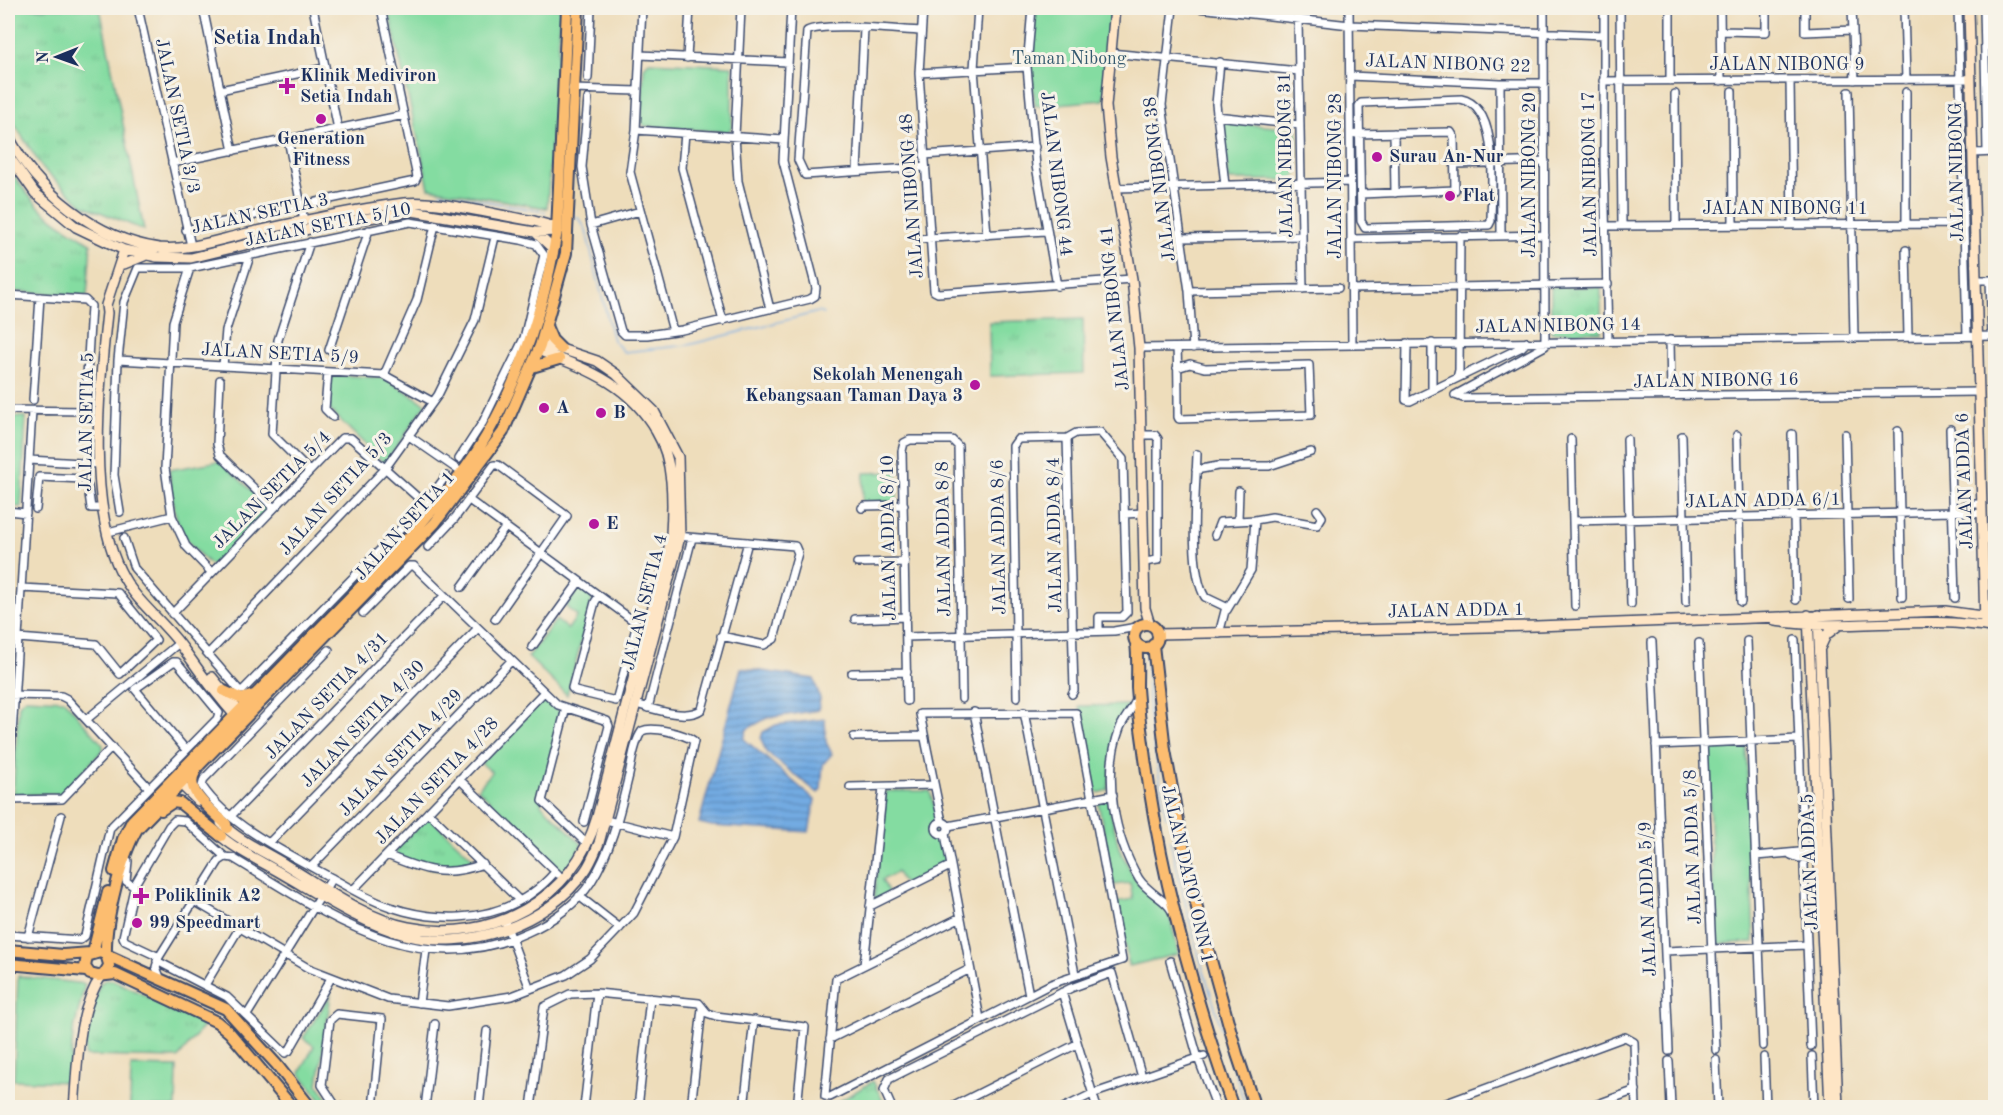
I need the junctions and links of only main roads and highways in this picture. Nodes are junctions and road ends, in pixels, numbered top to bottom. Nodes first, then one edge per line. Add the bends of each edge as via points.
1 (567, 8) edge
2 (578, 8) edge
3 (569, 89) junction
4 (568, 180) junction
5 (557, 231) junction
6 (562, 274) junction
7 (542, 296) junction
8 (546, 326) junction
9 (540, 346) junction
10 (532, 367) junction
11 (507, 392) junction
12 (483, 460) junction
13 (461, 472) junction
14 (464, 497) junction
15 (1136, 641) junction
16 (1153, 645) junction
17 (224, 692) road end
18 (255, 695) junction
19 (240, 717) junction
20 (222, 744) junction
21 (174, 784) junction
22 (1179, 826) junction
23 (137, 828) junction
24 (1157, 831) junction
25 (8, 950) edge
26 (92, 952) junction
27 (106, 955) junction
28 (8, 964) edge
29 (88, 972) junction
30 (103, 975) junction
31 (293, 1107) edge
32 (311, 1107) edge
33 (1233, 1107) edge
34 (1255, 1107) edge

1 - 3 main road, JALAN SETIA 1
2 - 3 main road, JALAN SETIA 1
3 - 4 main road, JALAN SETIA 1
3 - 5 main road, JALAN SETIA 1
4 - 5 main road via 564,222
4 - 6 main road, JALAN SETIA 1
5 - 6 main road via 563,241
5 - 7 main road, JALAN SETIA 1
6 - 8 main road, JALAN SETIA 1
7 - 9 main road via 537,338
7 - 11 main road, JALAN SETIA 1 via 528,344
8 - 9 main road, JALAN SETIA 1
8 - 10 main road via 560,354
9 - 10 main road, JALAN SETIA 1
9 - 11 main road
10 - 12 main road, JALAN SETIA 1 via 503,432
11 - 13 main road, JALAN SETIA 1 via 494,423
12 - 13 main road via 473,472
12 - 14 main road, JALAN SETIA 1
13 - 14 main road
13 - 18 main road, JALAN SETIA 1 via 407,539
14 - 19 main road, JALAN SETIA 1
15 - 16 main road via 1144,647
15 - 16 main road, JALAN DATO' ONN 1 via 1147,628
15 - 24 main road, JALAN DATO' ONN 1 via 1137,691
16 - 22 main road, JALAN DATO' ONN 1 via 1165,750
17 - 18 main road via 242,699
18 - 19 main road, JALAN SETIA 1
19 - 20 main road, JALAN SETIA 1
19 - 21 main road, JALAN SETIA 1
20 - 21 main road, JALAN SETIA 1
20 - 23 main road via 193,773 191,788 226,824 224,832 173,802
21 - 23 main road, JALAN SETIA 1
21 - 26 main road, JALAN SETIA 1 via 132,821 123,839
22 - 24 main road
22 - 34 main road, JALAN DATO' ONN 1 via 1222,999
23 - 27 main road, JALAN SETIA 1 via 113,900
24 - 33 main road, JALAN DATO' ONN 1 via 1182,936
25 - 26 main road via 63,955
26 - 27 main road
26 - 29 main road via 85,959
27 - 30 main road via 109,966
27 - 32 main road via 219,1005 236,1018
28 - 29 main road
29 - 30 main road
30 - 31 main road via 115,974 217,1022

